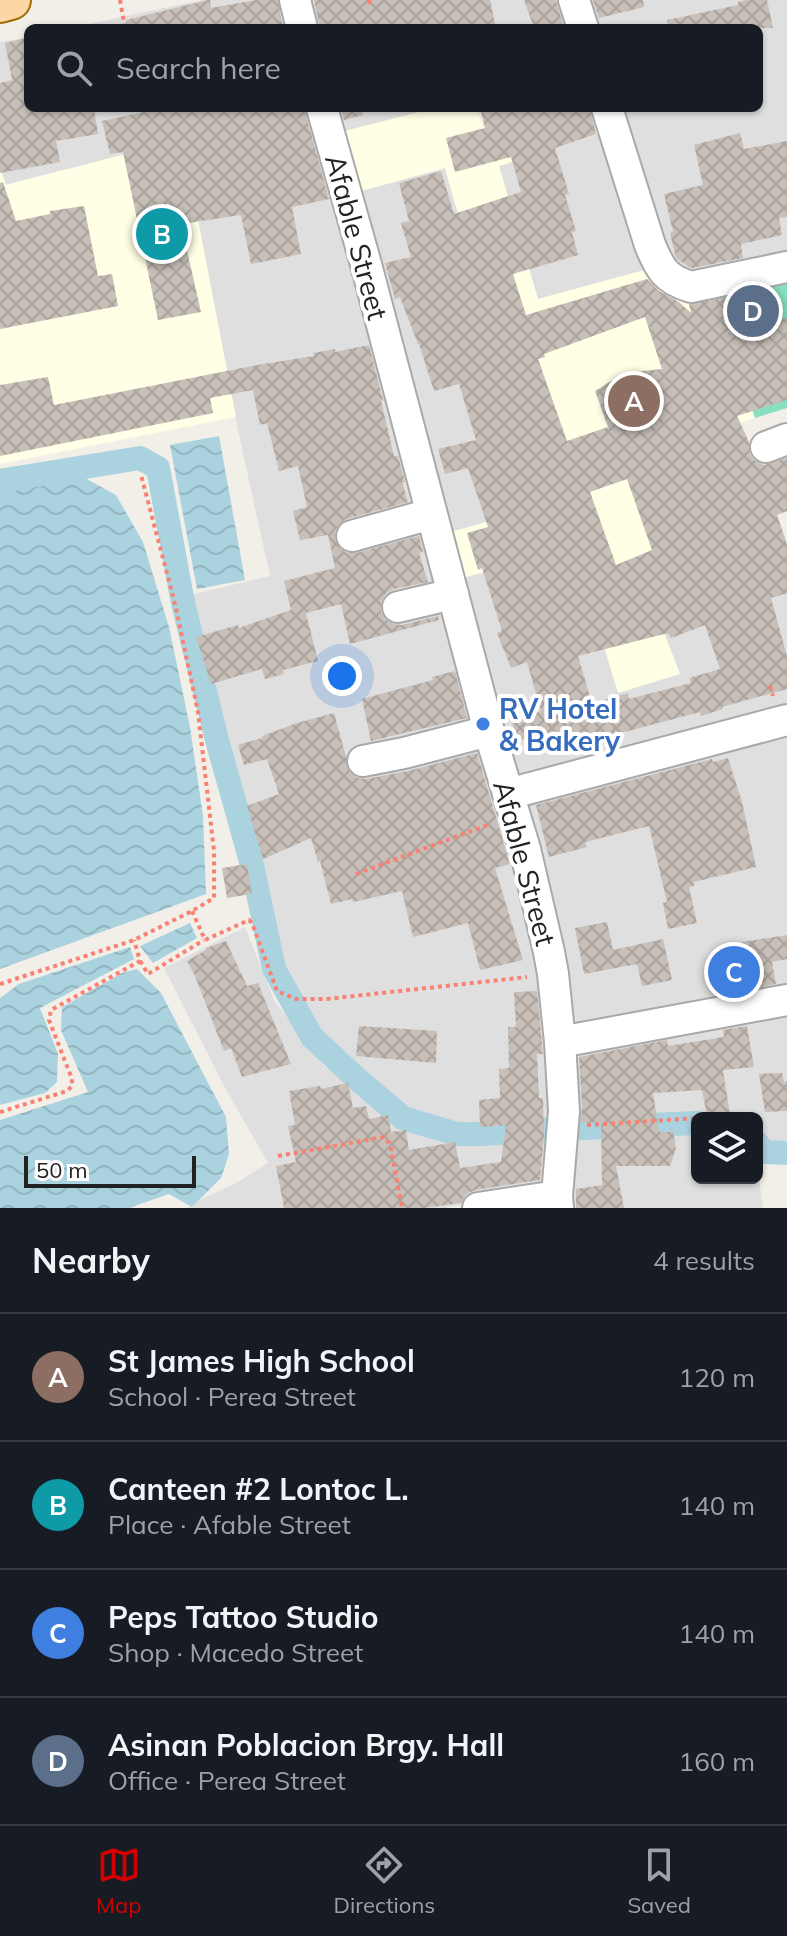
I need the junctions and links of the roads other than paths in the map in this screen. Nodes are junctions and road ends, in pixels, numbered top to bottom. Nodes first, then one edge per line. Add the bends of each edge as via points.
1 (11, 0) edge
2 (295, 0) edge
3 (574, 0) edge
4 (0, 3) edge
5 (301, 24) edge
6 (582, 24) edge
7 (323, 112) edge
8 (608, 112) edge
9 (787, 267) edge
10 (431, 514) junction
11 (352, 536) dead end
12 (453, 594) junction
13 (398, 607) dead end
14 (787, 720) edge
15 (489, 731) junction
16 (363, 761) dead end
17 (512, 805) junction
18 (787, 1000) edge
19 (560, 1042) junction
20 (557, 1202) edge
21 (478, 1208) edge

1 - 4 main road
2 - 5 street
3 - 6 street
7 - 10 street, Afable Street
8 - 9 street via 650,245 667,276 691,287
10 - 11 street
10 - 12 street, Afable Street
12 - 13 street
12 - 15 street, Afable Street
14 - 17 street
15 - 16 street
15 - 17 street, Afable Street
17 - 19 street, Afable Street via 553,974
18 - 19 street
19 - 20 street, Afable Street via 568,1124
20 - 21 street

